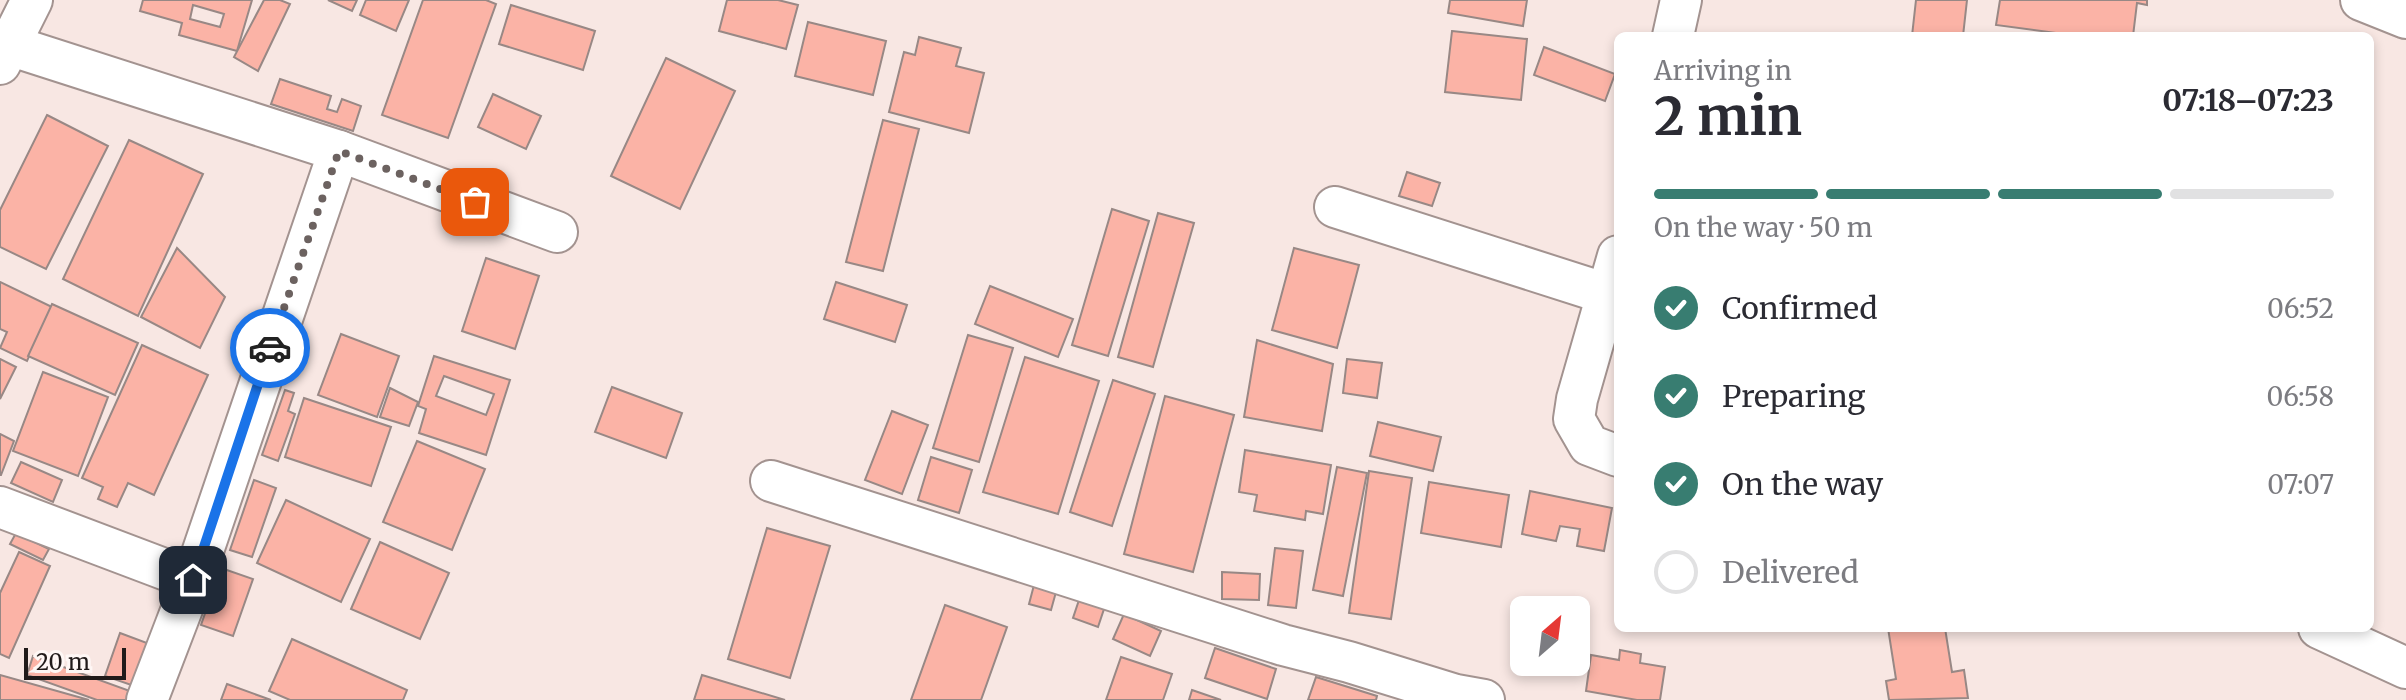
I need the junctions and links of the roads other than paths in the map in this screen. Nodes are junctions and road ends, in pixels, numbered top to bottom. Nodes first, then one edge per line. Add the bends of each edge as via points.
1 (32, 0) edge
2 (1681, 0) edge
3 (2361, 0) edge
4 (2406, 18) edge
5 (1674, 32) edge
6 (2358, 32) edge
7 (5, 54) edge
8 (339, 151) junction
9 (1335, 207) dead end
10 (557, 232) dead end
11 (1614, 270) edge
12 (1607, 294) junction
13 (1614, 454) edge
14 (771, 481) dead end
15 (0, 507) edge
16 (193, 580) junction
17 (2329, 632) edge
18 (2406, 668) edge
19 (147, 700) edge
20 (1484, 700) edge

1 - 7 street
2 - 5 street
3 - 4 street
3 - 6 street
7 - 8 street
8 - 10 street
8 - 16 street
9 - 12 street
11 - 12 street
12 - 13 street via 1574,419 1589,445
14 - 20 street via 1283,645
15 - 16 street
16 - 19 street
17 - 18 street

